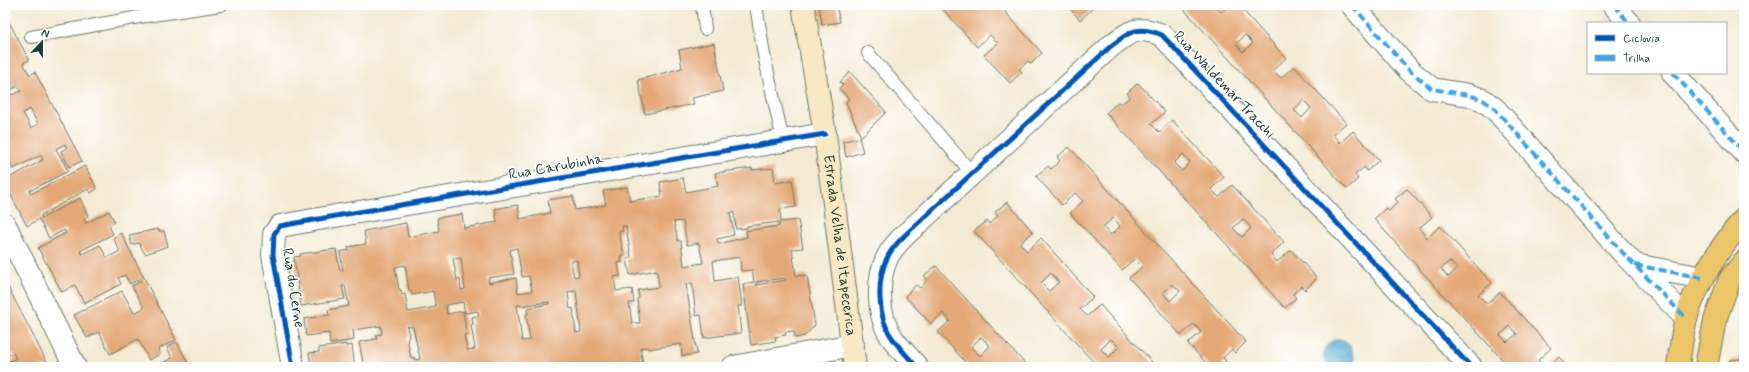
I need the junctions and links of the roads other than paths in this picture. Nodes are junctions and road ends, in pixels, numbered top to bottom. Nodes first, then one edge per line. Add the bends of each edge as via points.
1 (221, 5) edge
2 (702, 5) edge
3 (756, 5) edge
4 (803, 5) edge
5 (1352, 5) edge
6 (1614, 5) edge
7 (1627, 22) edge
8 (705, 29) dead end
9 (31, 37) dead end
10 (868, 53) dead end
11 (1674, 74) edge
12 (825, 134) junction
13 (783, 141) junction
14 (1744, 152) edge
15 (972, 173) junction
16 (1744, 219) edge
17 (291, 223) joint
18 (5, 225) edge
19 (1744, 262) edge
20 (1635, 265) junction
21 (1704, 278) junction
22 (1686, 318) junction
23 (853, 345) junction
24 (75, 367) edge
25 (293, 367) edge
26 (733, 367) edge
27 (855, 367) edge
28 (917, 367) edge
29 (1471, 367) edge
30 (1678, 367) edge
31 (1706, 367) edge

1 - 9 lane
2 - 8 lane
3 - 13 lane
4 - 12 main road, Estrada Velha de Itapecerica
5 - 20 street via 1409,70 1432,89 1469,95 1483,100 1495,109
6 - 7 street
10 - 15 lane
11 - 14 street
12 - 13 street, Rua Carubinha
12 - 23 main road, Estrada Velha de Itapecerica
13 - 17 street, Rua Carubinha
15 - 28 street, Rua Waldemar Tracchi via 895,245 883,269 880,302 886,328
15 - 29 street, Rua Waldemar Tracchi via 1110,46 1137,29 1162,35
16 - 21 main road via 1716,256
17 - 25 street, Rua do Cerne via 280,226 274,234 273,255
18 - 24 street
19 - 31 main road via 1730,279 1716,320
20 - 21 street
20 - 22 street
21 - 22 main road
22 - 30 main road
23 - 26 street
23 - 27 main road, Estrada Velha de Itapecerica

